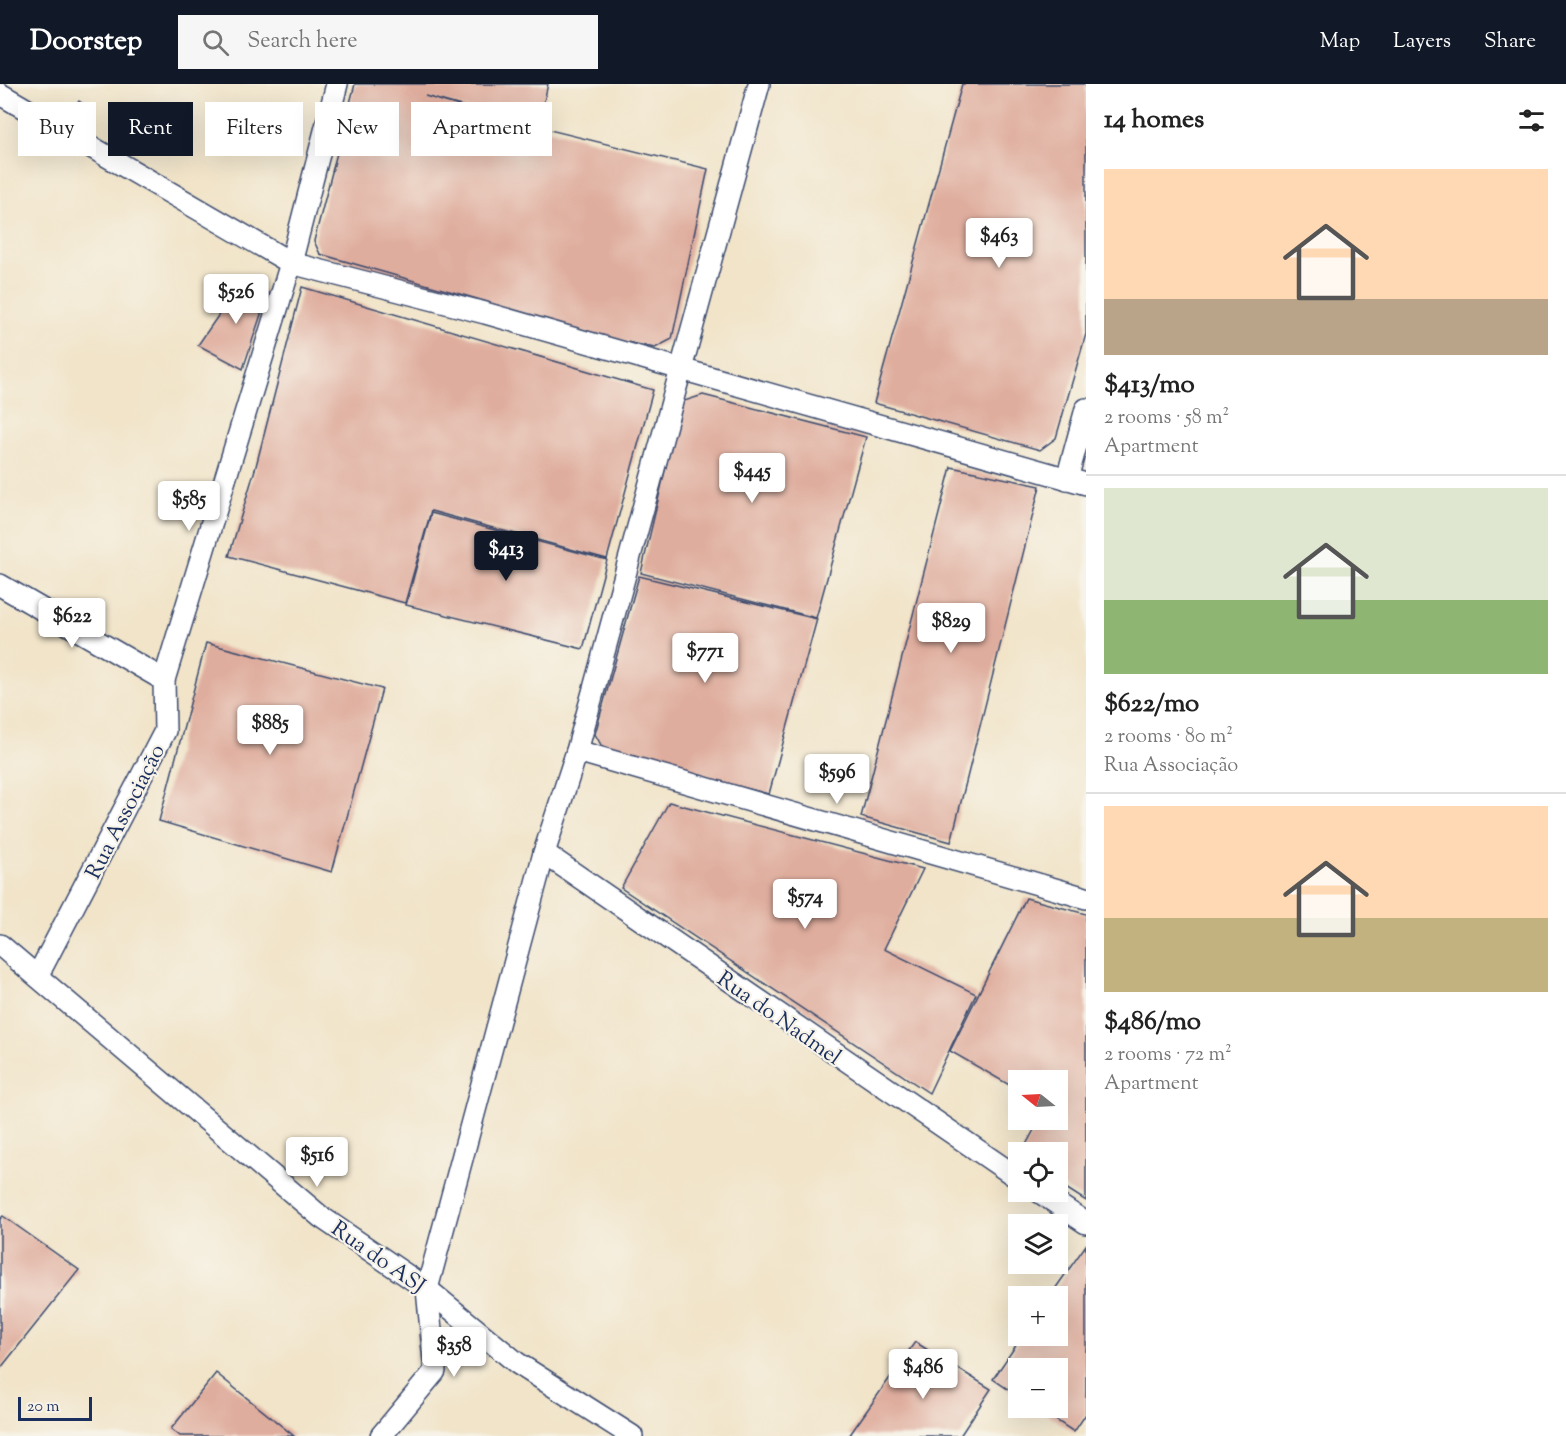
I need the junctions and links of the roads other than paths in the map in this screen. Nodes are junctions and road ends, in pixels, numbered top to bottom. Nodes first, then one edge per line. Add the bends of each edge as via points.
1 (338, 84) edge
2 (759, 84) edge
3 (0, 94) edge
4 (291, 263) junction
5 (681, 369) junction
6 (1086, 409) edge
7 (1077, 482) edge
8 (0, 585) edge
9 (164, 680) junction
10 (577, 751) junction
11 (544, 853) junction
12 (1086, 898) edge
13 (0, 945) edge
14 (38, 975) junction
15 (1008, 1171) edge
16 (1054, 1202) edge
17 (1086, 1223) edge
18 (427, 1289) junction
19 (381, 1436) edge
20 (632, 1436) edge

1 - 4 street, Rua Associação
2 - 5 street
3 - 4 street
4 - 5 street
4 - 9 street, Rua Associação
5 - 7 street
5 - 10 street
6 - 7 street
8 - 9 street
9 - 14 street, Rua Associação via 165,731
10 - 11 street
10 - 12 street
11 - 15 street, Rua do Nadmel
11 - 18 street
13 - 14 street, Rua do ASJ
14 - 18 street, Rua do ASJ via 321,1217
16 - 17 street
18 - 19 street via 435,1371
18 - 20 street, Rua do ASJ via 517,1364

